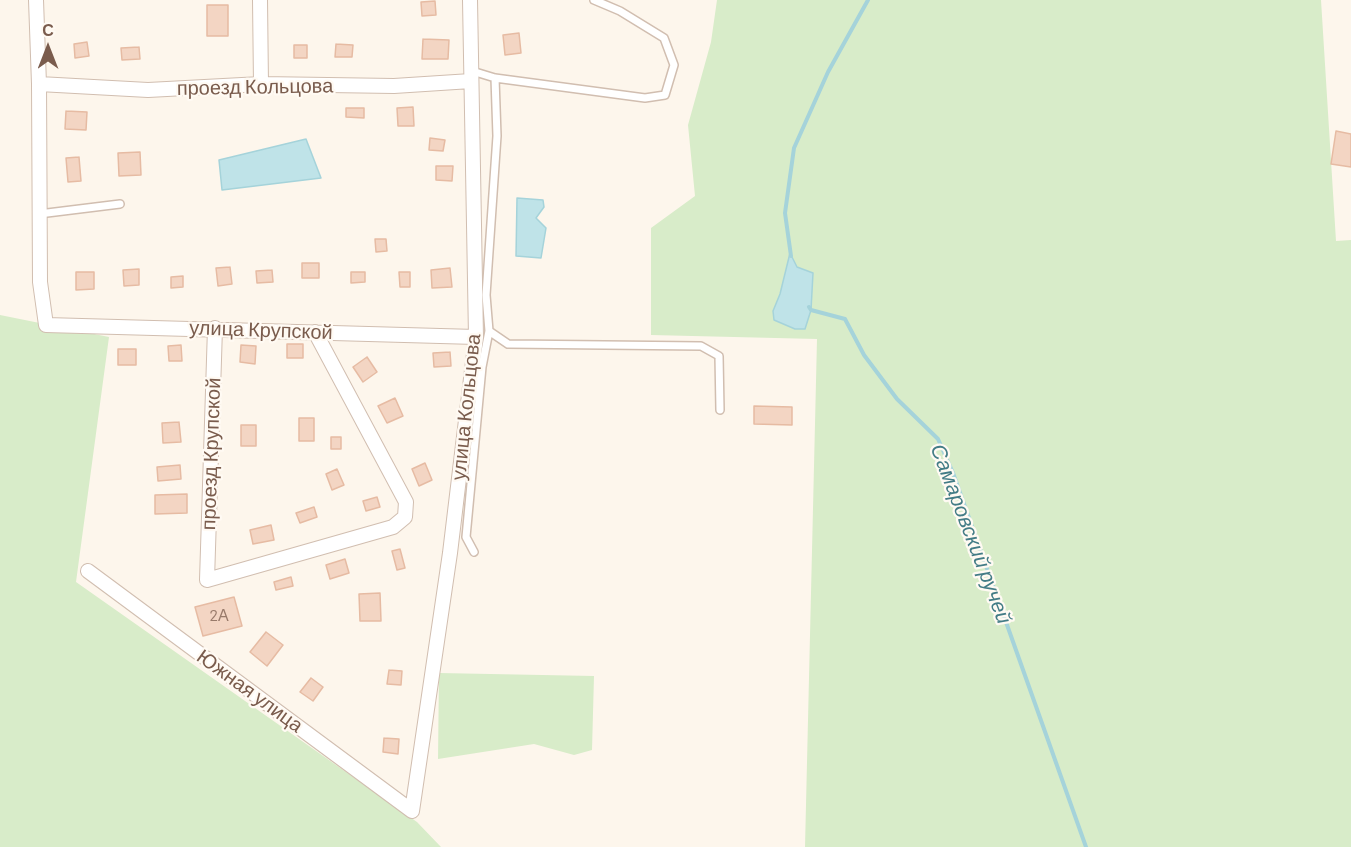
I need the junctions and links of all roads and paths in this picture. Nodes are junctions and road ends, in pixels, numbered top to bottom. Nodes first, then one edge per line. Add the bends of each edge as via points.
1 (36, 0) edge
2 (260, 0) edge
3 (470, 0) edge
4 (594, 0) edge
5 (471, 76) junction
6 (495, 78) junction
7 (39, 84) junction
8 (261, 84) junction
9 (120, 204) dead end
10 (39, 214) junction
11 (215, 328) junction
12 (315, 332) junction
13 (482, 334) junction
14 (720, 410) dead end
15 (474, 552) dead end
16 (88, 571) dead end
17 (412, 811) joint

1 - 7 street
2 - 8 street
3 - 5 street, улица Кольцова
4 - 6 lane via 663,38 674,65 665,95 645,98
5 - 6 lane
5 - 8 street, проезд Кольцова via 394,86
5 - 13 street, улица Кольцова
6 - 13 lane via 497,136
7 - 8 street, проезд Кольцова via 148,90
7 - 10 street
9 - 10 lane
10 - 11 street, улица Крупской via 40,282 46,325
11 - 12 street, улица Крупской
11 - 12 street, проезд Крупской via 207,579 393,527 405,517 406,502
12 - 13 street, улица Крупской
13 - 14 lane via 508,344 700,346 719,356
13 - 15 lane via 466,537
13 - 17 street, улица Кольцова
16 - 17 street, Южная улица

